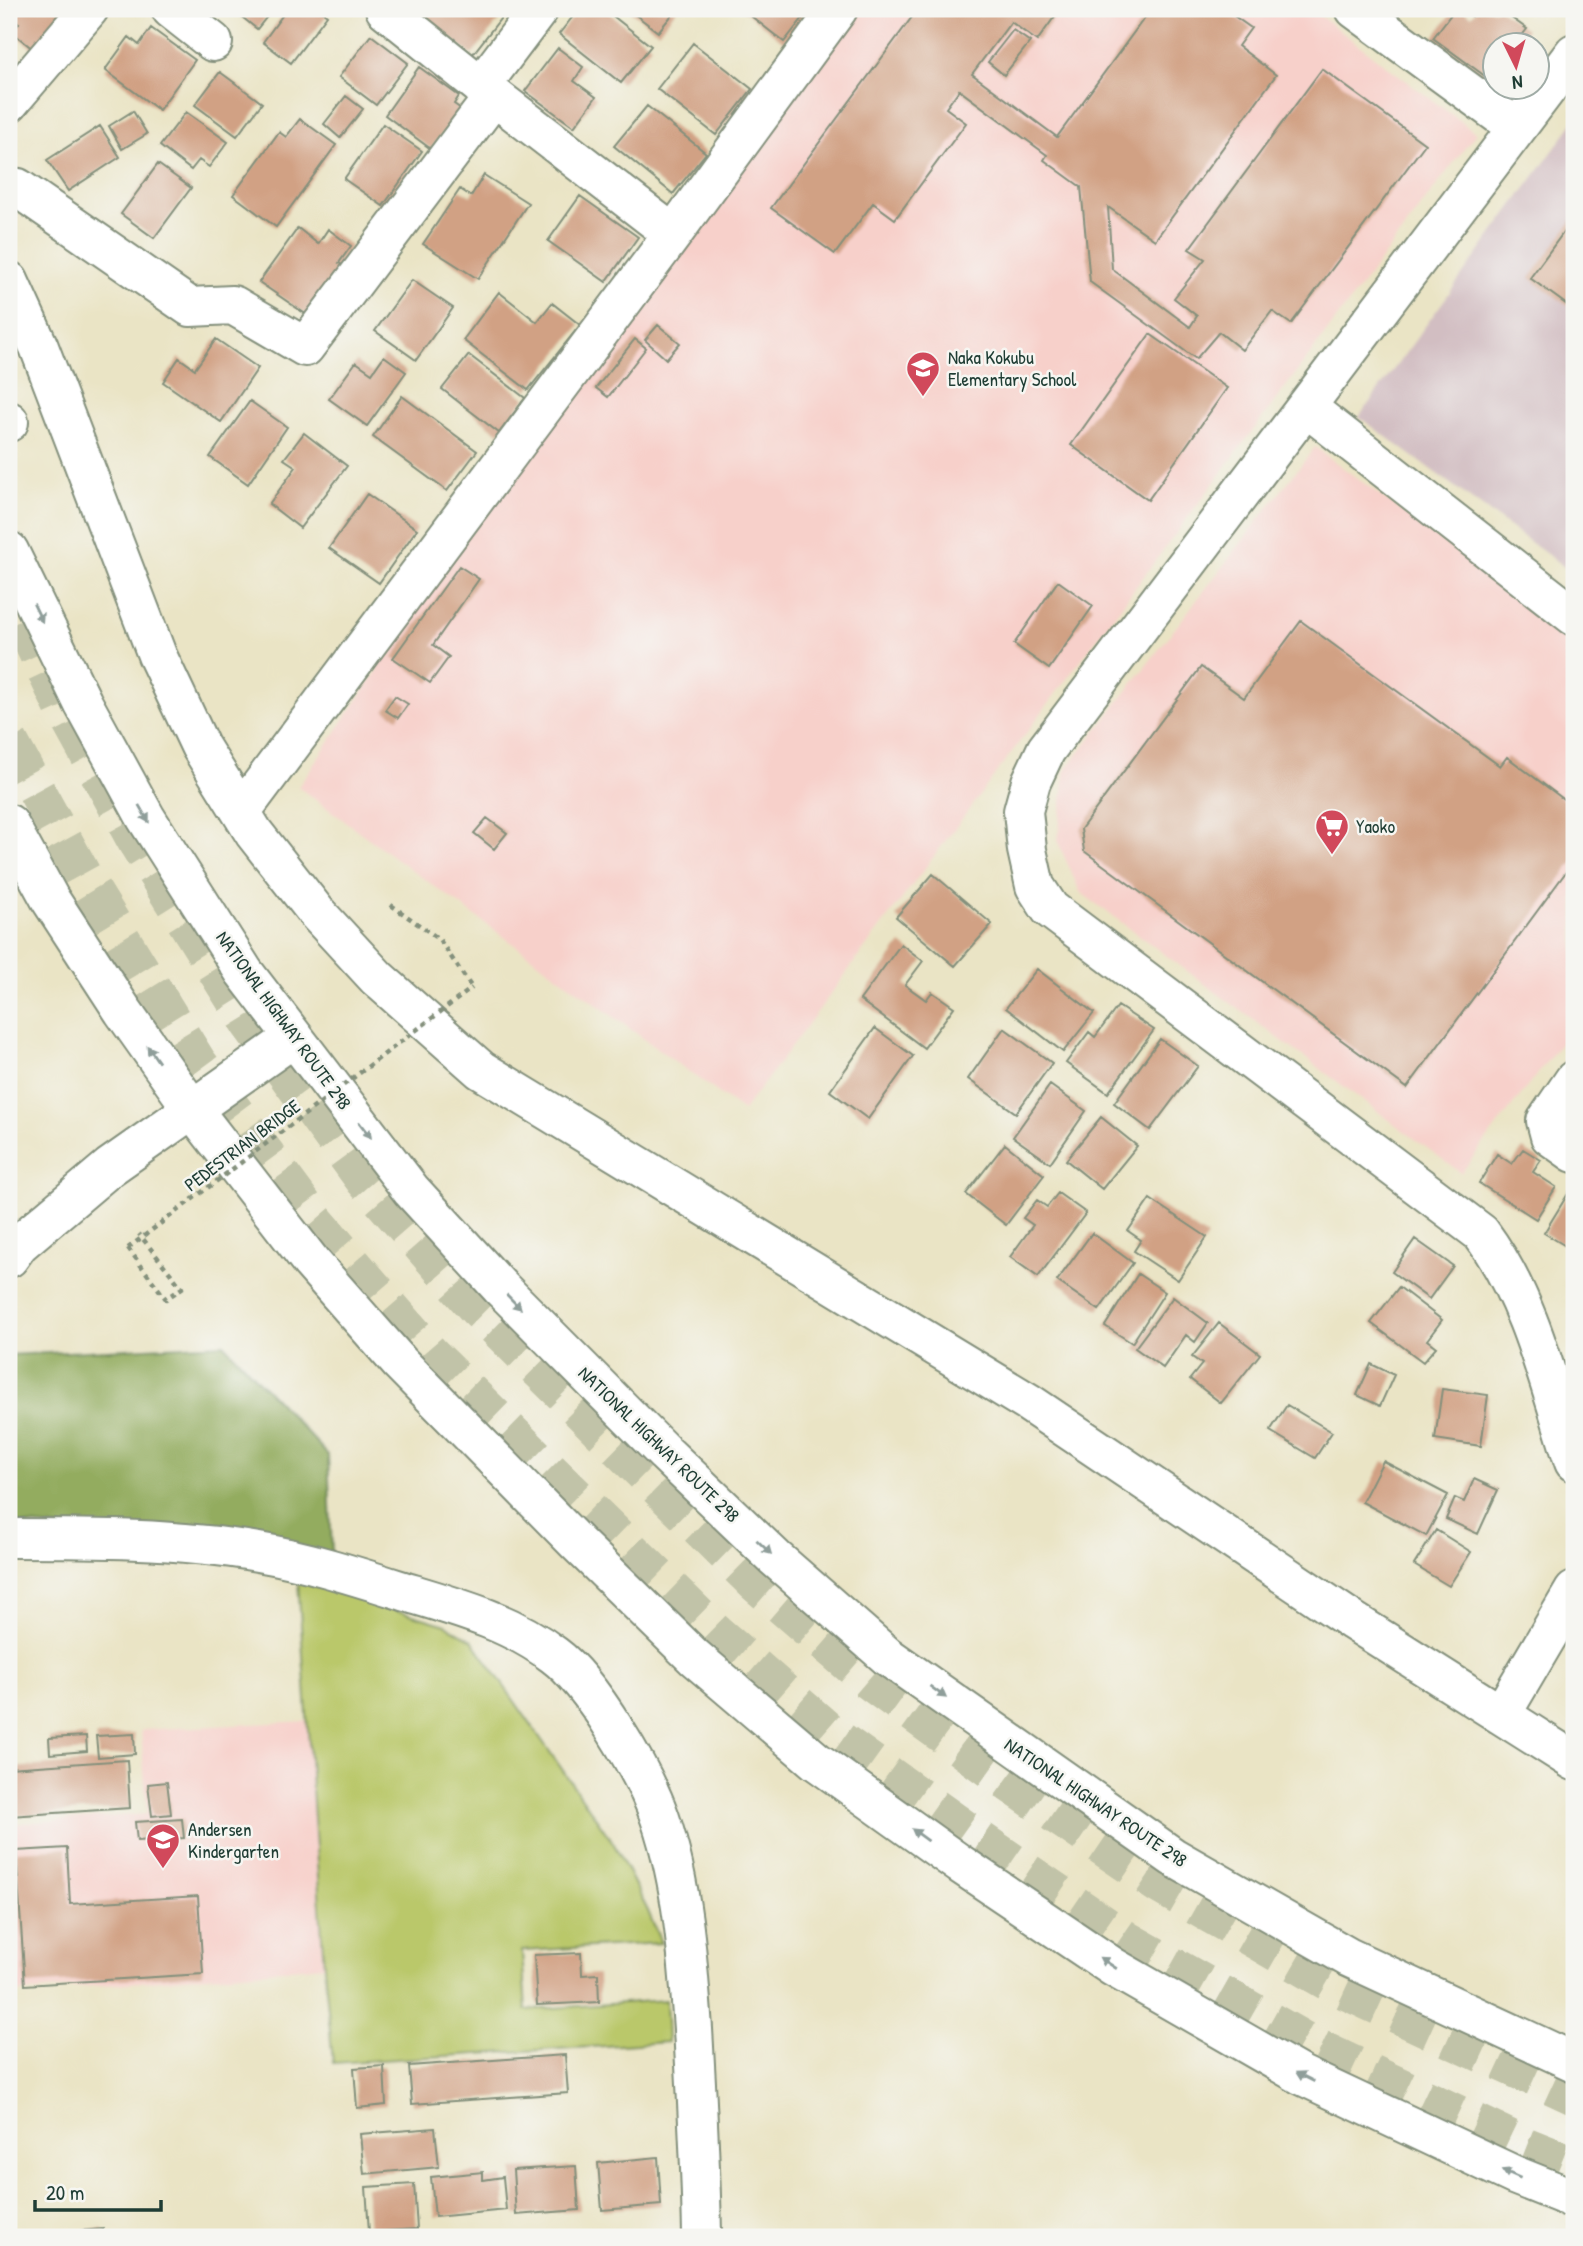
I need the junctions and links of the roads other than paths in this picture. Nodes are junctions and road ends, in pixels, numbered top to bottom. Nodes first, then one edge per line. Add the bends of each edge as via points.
1 (89, 9) edge
2 (171, 9) edge
3 (385, 9) edge
4 (539, 9) edge
5 (838, 9) edge
6 (1355, 9) edge
7 (213, 42) dead end
8 (1574, 53) edge
9 (487, 91) junction
10 (9, 103) edge
11 (1516, 127) junction
12 (9, 192) edge
13 (673, 234) junction
14 (9, 281) edge
15 (1306, 407) junction
16 (9, 551) edge
17 (1574, 616) edge
18 (241, 812) junction
19 (13, 836) edge
20 (293, 1038) junction
21 (1574, 1080) edge
22 (193, 1110) junction
23 (1574, 1153) edge
24 (12, 1245) edge
25 (1565, 1400) edge
26 (1574, 1462) edge
27 (9, 1538) edge
28 (1574, 1591) edge
29 (1501, 1716) junction
30 (1574, 1761) edge
31 (1574, 2062) edge
32 (1574, 2199) edge
33 (702, 2237) edge

1 - 10 main road
2 - 7 main road
3 - 9 main road
4 - 9 main road
5 - 13 main road
6 - 11 main road
8 - 11 main road
9 - 12 main road via 305,347 233,305 190,307 18,188
9 - 13 main road
11 - 15 main road
13 - 18 main road
14 - 18 main road via 39,347 157,655 200,746
15 - 17 main road
15 - 25 main road via 1046,750 1023,811 1035,886 1050,909 1481,1233 1518,1292
16 -> 20 main road, NATIONAL HIGHWAY ROUTE 298 via 83,703 146,818 244,972
18 - 29 main road via 317,913 377,978 481,1070 1030,1403
22 -> 19 main road via 108,989
20 - 22 main road
20 -> 31 main road, NATIONAL HIGHWAY ROUTE 298 via 411,1190 500,1287 775,1558 887,1656 1173,1857 1348,1957
21 - 23 main road via 1546,1121 1550,1136
22 - 24 main road via 110,1167
32 -> 22 main road via 1301,2075 1125,1974 816,1761 694,1657 400,1363 312,1262
25 - 26 main road
27 - 33 main road via 198,1545 302,1561 513,1628 557,1656 592,1694 632,1759 660,1817 687,1945
28 - 29 main road
29 - 30 main road

